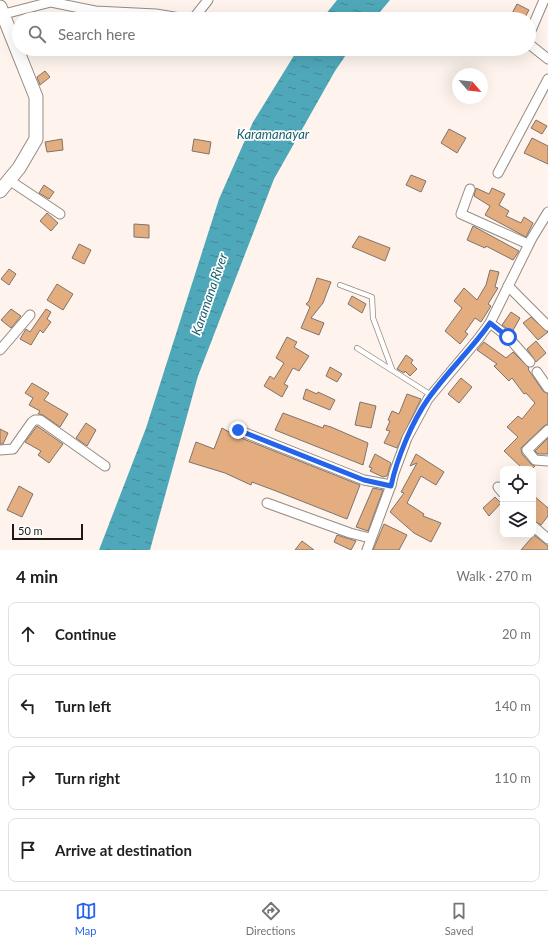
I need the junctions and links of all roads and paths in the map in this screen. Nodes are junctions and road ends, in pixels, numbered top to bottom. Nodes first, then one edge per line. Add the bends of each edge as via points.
1 (208, 0) edge
2 (544, 0) edge
3 (2, 11) edge
4 (115, 12) edge
5 (199, 12) edge
6 (536, 19) edge
7 (12, 36) edge
8 (536, 50) edge
9 (20, 56) edge
10 (548, 59) edge
11 (548, 79) edge
12 (498, 173) dead end
13 (3, 186) edge
14 (470, 189) dead end
15 (548, 212) edge
16 (60, 214) dead end
17 (528, 244) junction
18 (340, 285) dead end
19 (508, 286) junction
20 (30, 314) dead end
21 (490, 323) junction
22 (548, 326) edge
23 (357, 348) dead end
24 (0, 350) edge
25 (530, 362) dead end
26 (392, 369) junction
27 (536, 372) dead end
28 (548, 388) edge
29 (431, 396) junction
30 (238, 430) dead end
31 (548, 430) edge
32 (0, 450) edge
33 (548, 461) edge
34 (105, 466) dead end
35 (391, 486) junction
36 (267, 503) dead end
37 (536, 528) edge
38 (546, 534) edge
39 (370, 538) junction
40 (367, 550) edge

1 - 5 street
2 - 6 street
3 - 4 street via 51,2 95,11
3 - 7 main road
8 - 10 street
9 - 13 main road via 36,97 36,139 19,168
11 - 12 street
13 - 16 street
14 - 17 street via 461,214
15 - 17 street
17 - 19 street
18 - 26 lane via 372,297 373,318
19 - 21 street
19 - 22 street
20 - 24 street
21 - 25 street via 508,337
21 - 29 street
23 - 26 lane
26 - 29 lane
27 - 28 street
29 - 35 street via 407,438
30 - 35 street via 364,480
31 - 33 street via 527,450 535,460
32 - 34 street via 13,449 32,422 40,420
35 - 39 street
36 - 39 street
37 - 38 street
39 - 40 street

